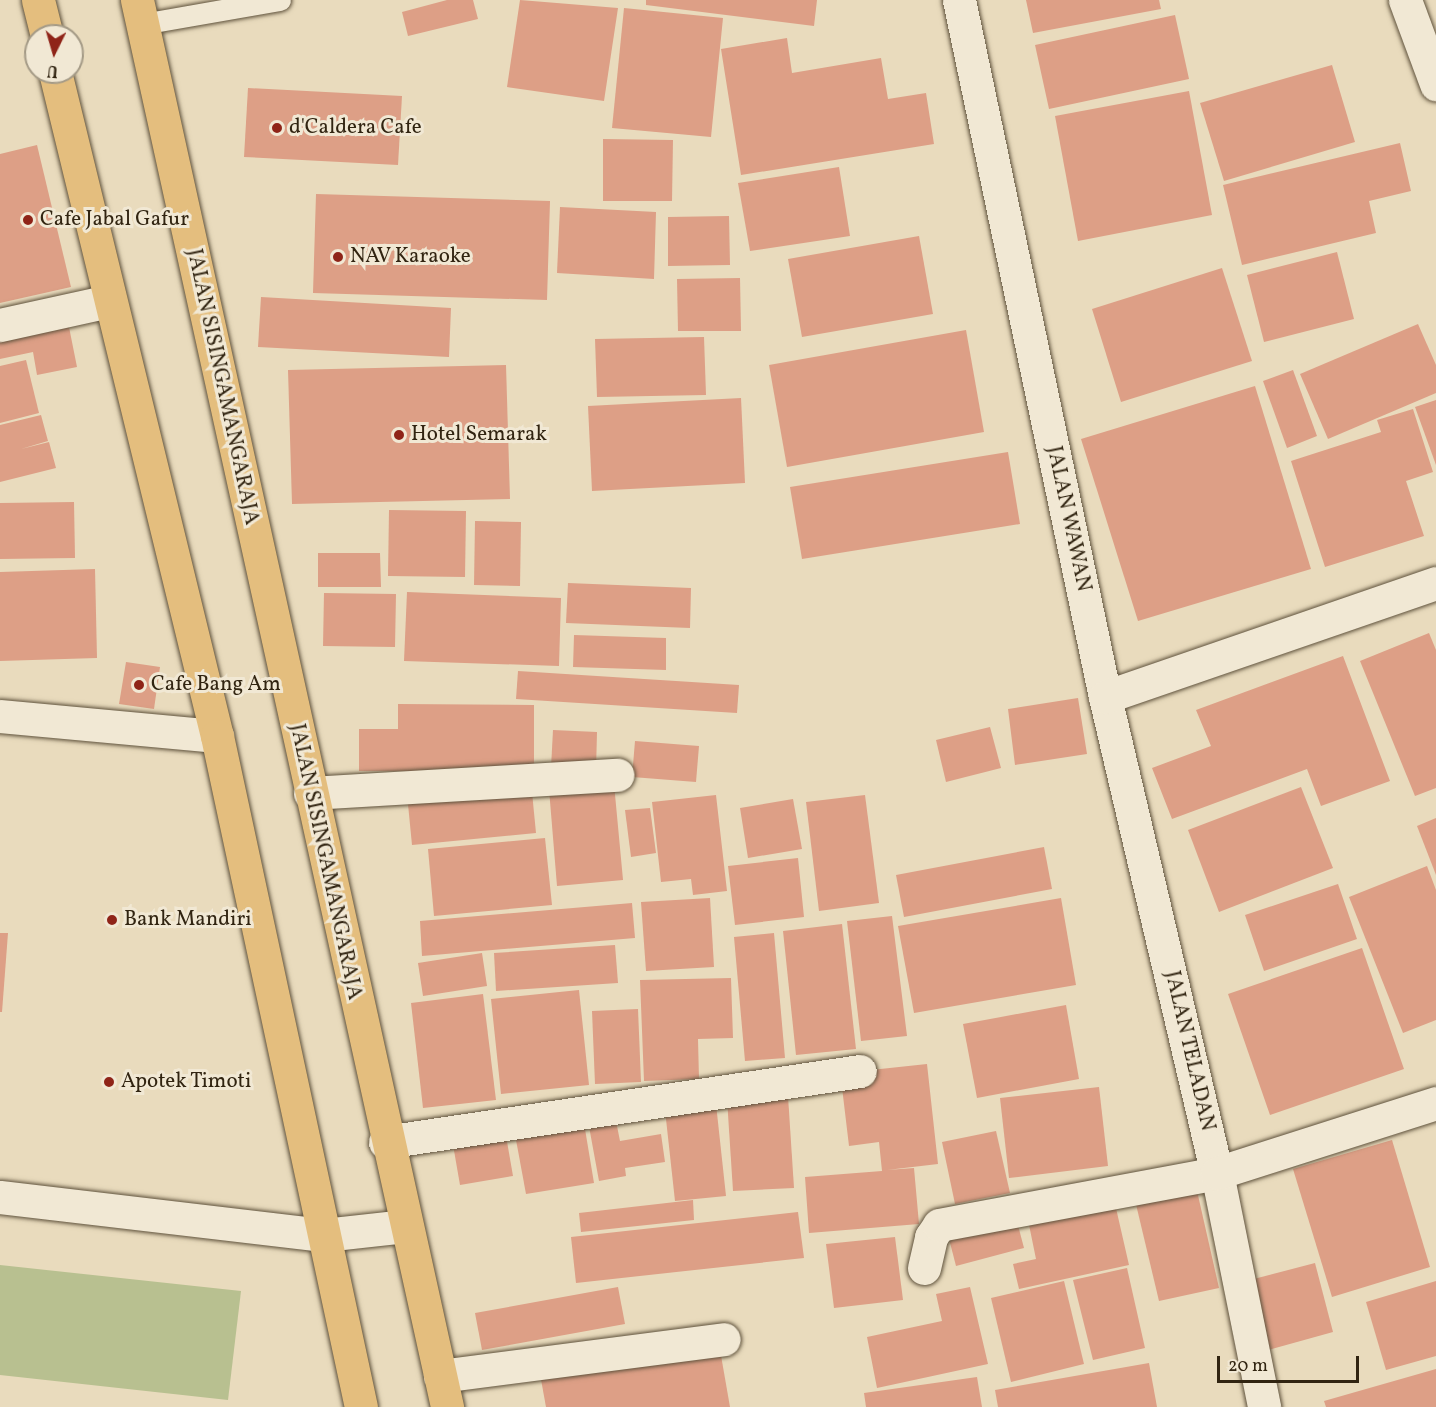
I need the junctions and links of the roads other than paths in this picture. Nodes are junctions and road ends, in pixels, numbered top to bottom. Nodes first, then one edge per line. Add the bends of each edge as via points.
1 (38, 0) edge
2 (959, 0) edge
3 (1404, 0) edge
4 (269, 1) edge
5 (140, 12) edge
6 (44, 24) edge
7 (58, 84) edge
8 (1436, 84) edge
9 (110, 301) junction
10 (0, 325) edge
11 (1436, 583) edge
12 (1106, 697) junction
13 (0, 716) edge
14 (217, 736) junction
15 (617, 775) dead end
16 (310, 793) junction
17 (860, 1071) dead end
18 (1436, 1103) edge
19 (385, 1142) junction
20 (1217, 1173) junction
21 (0, 1197) edge
22 (406, 1226) junction
23 (324, 1234) junction
24 (924, 1268) dead end
25 (724, 1339) dead end
26 (444, 1391) edge
27 (361, 1407) edge
28 (1264, 1407) edge

1 - 6 main road
2 - 12 street, JALAN WAWAN
3 - 8 street
4 - 5 lane
5 - 16 main road, JALAN SISINGAMANGARAJA
7 - 9 main road
9 - 10 street
9 - 14 main road
11 - 12 street
12 - 20 street, JALAN TELADAN
13 - 14 street
14 - 23 main road
15 - 16 street
16 - 19 main road, JALAN SISINGAMANGARAJA
17 - 19 street
18 - 20 street
19 - 22 main road, JALAN SISINGAMANGARAJA
20 - 24 street via 939,1225
20 - 28 street, JALAN TELADAN
21 - 23 street
22 - 23 street
22 - 26 main road, JALAN SISINGAMANGARAJA
23 - 27 main road
25 - 26 street

